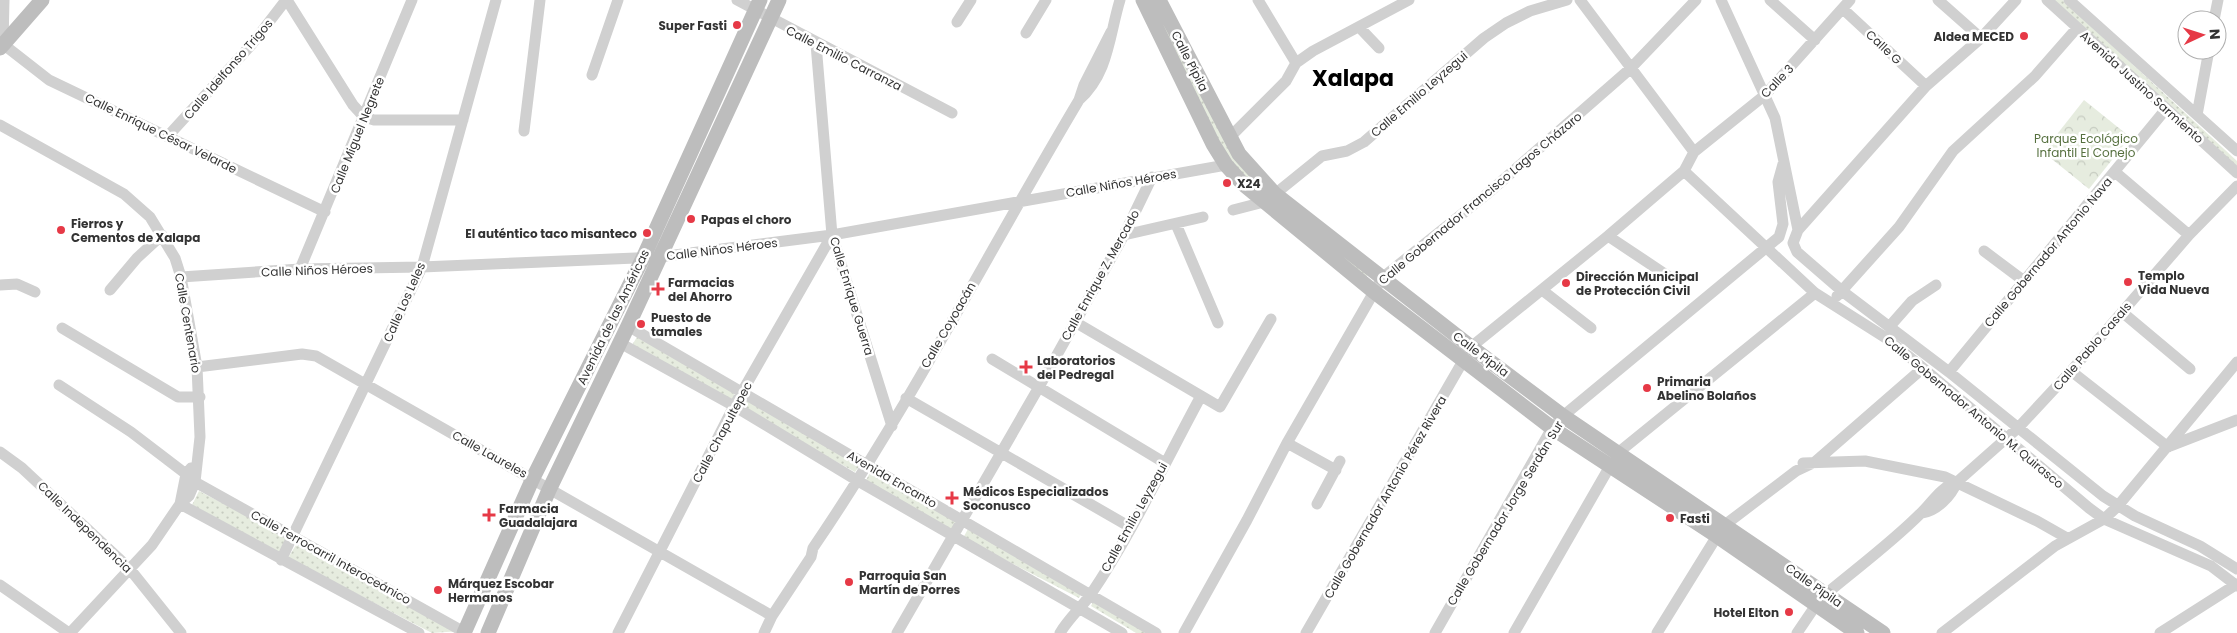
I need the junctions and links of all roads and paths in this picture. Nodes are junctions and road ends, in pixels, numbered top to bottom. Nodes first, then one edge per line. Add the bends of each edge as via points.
1 (4, 0) edge
2 (42, 0) edge
3 (287, 0) edge
4 (412, 0) edge
5 (496, 0) edge
6 (540, 0) edge
7 (618, 0) edge
8 (737, 0) edge
9 (779, 0) edge
10 (971, 0) edge
11 (1046, 0) edge
12 (1120, 0) edge
13 (1142, 0) edge
14 (1158, 0) edge
15 (1258, 0) edge
16 (1409, 0) edge
17 (1567, 0) edge
18 (1580, 0) edge
19 (1696, 0) edge
20 (1721, 0) edge
21 (1770, 0) edge
22 (1938, 0) edge
23 (2016, 0) edge
24 (2047, 0) edge
25 (2068, 0) edge
26 (1846, 4) edge
27 (758, 5) edge
28 (770, 19) junction
29 (957, 22) dead end
30 (1359, 27) junction
31 (2077, 28) junction
32 (1026, 33) dead end
33 (1981, 38) junction
34 (1815, 40) junction
35 (816, 44) junction
36 (1, 45) edge
37 (1379, 48) dead end
38 (2207, 60) edge
39 (1296, 64) junction
40 (1630, 69) junction
41 (592, 75) dead end
42 (1926, 86) junction
43 (1765, 95) junction
44 (2166, 109) junction
45 (952, 113) dead end
46 (2197, 115) junction
47 (364, 116) junction
48 (463, 120) junction
49 (0, 125) edge
50 (524, 131) dead end
51 (168, 136) junction
52 (1229, 138) junction
53 (2237, 151) edge
54 (1694, 152) junction
55 (1783, 160) junction
56 (1226, 165) junction
57 (1684, 171) junction
58 (2115, 172) junction
59 (2237, 173) edge
60 (1152, 177) junction
61 (2237, 186) edge
62 (1270, 198) junction
63 (1018, 202) junction
64 (1232, 210) dead end
65 (325, 212) junction
66 (1203, 218) dead end
67 (1176, 224) junction
68 (1798, 230) junction
69 (162, 235) junction
70 (832, 235) junction
71 (1124, 235) junction
72 (2189, 235) junction
73 (1608, 236) junction
74 (1767, 246) junction
75 (1984, 251) dead end
76 (659, 257) junction
77 (643, 258) junction
78 (422, 267) junction
79 (300, 269) junction
80 (182, 277) junction
81 (1382, 278) junction
82 (1671, 278) dead end
83 (2024, 281) junction
84 (0, 285) edge
85 (1936, 285) dead end
86 (110, 290) dead end
87 (1542, 290) junction
88 (1842, 290) junction
89 (1373, 291) junction
90 (35, 292) dead end
91 (1815, 293) junction
92 (1831, 303) junction
93 (2122, 312) junction
94 (1271, 319) dead end
95 (1075, 322) junction
96 (1218, 323) dead end
97 (628, 326) junction
98 (1890, 326) junction
99 (62, 328) dead end
100 (1591, 328) dead end
101 (620, 343) junction
102 (1471, 347) junction
103 (992, 359) dead end
104 (1463, 361) junction
105 (2237, 362) edge
106 (1920, 365) junction
107 (197, 367) junction
108 (2190, 370) dead end
109 (2071, 371) junction
110 (1950, 372) junction
111 (59, 385) dead end
112 (365, 386) junction
113 (1039, 386) junction
114 (743, 391) junction
115 (200, 397) junction
116 (906, 398) junction
117 (1206, 399) junction
118 (734, 406) junction
119 (1563, 416) junction
120 (2237, 420) edge
121 (892, 426) junction
122 (1552, 428) junction
123 (2018, 428) junction
124 (2006, 439) junction
125 (1287, 443) junction
126 (2168, 447) junction
127 (0, 452) edge
128 (1619, 452) junction
129 (1000, 453) junction
130 (1165, 462) junction
131 (1815, 462) junction
132 (195, 463) junction
133 (869, 465) junction
134 (1610, 466) junction
135 (1800, 467) junction
136 (186, 474) junction
137 (533, 478) junction
138 (858, 481) junction
139 (195, 482) junction
140 (1957, 482) junction
141 (549, 490) junction
142 (180, 504) junction
143 (1317, 504) dead end
144 (2117, 507) junction
145 (2104, 518) junction
146 (963, 520) junction
147 (1130, 527) junction
148 (1721, 530) junction
149 (292, 536) junction
150 (953, 536) junction
151 (2067, 538) junction
152 (813, 548) junction
153 (659, 552) junction
154 (280, 560) junction
155 (129, 568) junction
156 (2237, 569) edge
157 (0, 584) edge
158 (2237, 585) edge
159 (1090, 596) junction
160 (1821, 600) junction
161 (1079, 607) junction
162 (767, 613) junction
163 (69, 633) edge
164 (182, 633) edge
165 (419, 633) edge
166 (465, 633) edge
167 (488, 633) edge
168 (618, 633) edge
169 (757, 633) edge
170 (764, 633) edge
171 (897, 633) edge
172 (1060, 633) edge
173 (1122, 633) edge
174 (1156, 633) edge
175 (1184, 633) edge
176 (1306, 633) edge
177 (1435, 633) edge
178 (1514, 633) edge
179 (1658, 633) edge
180 (1797, 633) edge
181 (1857, 633) edge
182 (1882, 633) edge
183 (1942, 633) edge
184 (2160, 633) edge

1 - 36 street
2 - 36 main road
3 - 47 street via 352,105
3 - 51 street, Calle Idelfonso Trigos via 252,44
4 - 47 street, Calle Miguel Negrete
5 - 48 street, Calle Los Leles
6 - 50 street
7 - 41 street
8 - 27 street, Calle Emilio Carranza
9 - 28 main road, Avenida de las Américas
10 - 29 street
11 - 32 street
12 - 63 street, Calle Coyoacán via 1111,32 1079,100
13 - 56 main road, Calle Pípila
14 - 52 main road, Calle Pípila
15 - 39 street
16 - 30 street
17 - 62 street, Calle Emilio Leyzegui via 1506,22 1364,142 1347,151 1322,156
18 - 40 street
19 - 40 street, Calle Gobernador Francisco Lagos Cházaro
20 - 43 street, Calle Gobernador Antonio M. Quirasco
21 - 34 street
22 - 33 street
23 - 33 street
24 - 31 street, Avenida Justino Sarmiento
25 - 46 street, Avenida Justino Sarmiento
26 - 34 street, Calle 3
26 - 42 street, Calle G
27 - 28 street, Calle Emilio Carranza
27 - 77 main road, Avenida de las Américas
28 - 35 street, Calle Emilio Carranza
28 - 76 main road, Avenida de las Américas
30 - 37 street
30 - 39 street
31 - 44 street, Avenida Justino Sarmiento
31 - 88 street via 2036,76 1953,151 1899,227
33 - 42 street
34 - 43 street, Calle 3
35 - 45 street, Calle Emilio Carranza
35 - 70 street, Calle Enrique Guerra
36 - 51 street, Calle Enrique César Velarde via 49,80
38 - 46 street
39 - 52 street via 1286,81
40 - 54 street
40 - 81 street, Calle Gobernador Francisco Lagos Cházaro via 1487,194
42 - 68 street
43 - 54 street, Calle 3
43 - 55 street, Calle Gobernador Antonio M. Quirasco via 1776,118
44 - 58 street, Calle Gobernador Antonio Nava
44 - 59 street, Avenida Justino Sarmiento
46 - 53 street, Avenida Justino Sarmiento
47 - 48 street via 384,121
47 - 65 street, Calle Miguel Negrete
48 - 78 street, Calle Los Leles
49 - 69 street, Calle Centenario via 124,194 150,217
51 - 65 street, Calle Enrique César Velarde
52 - 62 main road, Calle Pípila
54 - 57 street
55 - 68 street, Calle Gobernador Antonio M. Quirasco
55 - 74 street, Calle Gobernador Jorge Serdán Sur via 1778,182 1783,224 1779,237
56 - 60 street, Calle Niños Héroes
56 - 62 main road, Calle Pípila
57 - 73 street
57 - 74 street, Calle Gobernador Antonio M. Quirasco
58 - 72 street
58 - 83 street, Calle Gobernador Antonio Nava
60 - 63 street, Calle Niños Héroes
60 - 71 street, Calle Enrique Z. Mercado
61 - 72 street, Calle Pablo Casals
62 - 64 street
62 - 81 main road, Calle Pípila
62 - 89 main road, Calle Pípila
63 - 70 street, Calle Niños Héroes
63 - 116 street, Calle Coyoacán
65 - 79 street, Calle Miguel Negrete
66 - 67 street
67 - 71 street
67 - 96 street
68 - 88 street, Calle Gobernador Antonio M. Quirasco via 1793,243 1797,252
69 - 80 street, Calle Centenario via 176,258
69 - 86 street
70 - 76 street, Calle Niños Héroes
70 - 114 street, Calle Chapultepec
70 - 121 street, Calle Enrique Guerra
71 - 95 street, Calle Enrique Z. Mercado
72 - 93 street, Calle Pablo Casals
73 - 82 street
73 - 87 street
74 - 91 street, Calle Gobernador Antonio M. Quirasco
74 - 119 street, Calle Gobernador Jorge Serdán Sur
75 - 83 street
76 - 77 street, Calle Niños Héroes
76 - 97 main road, Avenida de las Américas
77 - 78 street, Calle Niños Héroes
77 - 137 main road, Avenida de las Américas
78 - 79 street, Calle Niños Héroes
78 - 112 street, Calle Los Leles
79 - 80 street, Calle Niños Héroes
80 - 107 street, Calle Centenario
81 - 89 street, Calle Gobernador Francisco Lagos Cházaro
81 - 102 main road, Calle Pípila
83 - 110 street, Calle Gobernador Antonio Nava
84 - 90 street via 17,284
85 - 98 street via 1912,301
87 - 100 street
87 - 102 street
88 - 92 street
88 - 98 street, Calle Gobernador Antonio M. Quirasco
89 - 104 main road, Calle Pípila
89 - 125 street, Calle Gobernador Francisco Lagos Cházaro
91 - 92 street, Calle Gobernador Antonio M. Quirasco
91 - 128 street
92 - 106 street, Calle Gobernador Antonio M. Quirasco via 1886,338
93 - 108 street
93 - 109 street, Calle Pablo Casals
94 - 117 street via 1220,407
95 - 113 street, Calle Enrique Z. Mercado
95 - 117 street
97 - 101 main road, Avenida de las Américas
97 - 114 street, Avenida Encanto
98 - 110 street, Calle Gobernador Antonio M. Quirasco
99 - 115 street via 178,397
101 - 118 street, Avenida Encanto
101 - 141 main road, Avenida de las Américas
102 - 119 main road, Calle Pípila
103 - 113 street
104 - 122 main road, Calle Pípila
104 - 176 street, Calle Gobernador Antonio Pérez Rivera
105 - 126 street
106 - 124 street, Calle Gobernador Antonio M. Quirasco
106 - 131 street
106 - 135 street
107 - 112 street, Calle Laureles via 302,354 316,356
107 - 115 street, Calle Centenario
109 - 123 street, Calle Pablo Casals
109 - 126 street
110 - 123 street, Calle Gobernador Antonio M. Quirasco
111 - 136 street via 131,432
112 - 137 street, Calle Laureles
112 - 149 street, Calle Los Leles
113 - 129 street, Calle Enrique Z. Mercado
113 - 130 street
114 - 118 street, Calle Chapultepec
114 - 133 street, Avenida Encanto
115 - 132 street, Calle Centenario via 200,437
116 - 121 street, Calle Coyoacán
116 - 129 street
117 - 130 street, Calle Emilio Leyzegui
118 - 138 street, Avenida Encanto
118 - 153 street, Calle Chapultepec
119 - 122 street, Calle Gobernador Jorge Serdán Sur
119 - 128 main road, Calle Pípila
120 - 126 street
121 - 133 street, Calle Coyoacán
122 - 134 main road, Calle Pípila
122 - 177 street, Calle Gobernador Jorge Serdán Sur
123 - 124 street, Calle Pablo Casals
123 - 144 street, Calle Gobernador Antonio M. Quirasco
124 - 140 street, Calle Pablo Casals
124 - 145 street, Calle Gobernador Antonio M. Quirasco
125 - 143 street via 1338,466
125 - 175 street, Calle Gobernador Francisco Lagos Cházaro
126 - 144 street
127 - 155 street, Calle Independencia via 22,468
128 - 148 main road, Calle Pípila
129 - 146 street, Calle Enrique Z. Mercado
129 - 147 street
130 - 147 street, Calle Emilio Leyzegui
131 - 135 street
131 - 140 street via 1865,461
132 - 136 street, Calle Centenario
132 - 139 street, Calle Centenario
133 - 138 street, Calle Coyoacán
133 - 146 street, Avenida Encanto
134 - 148 main road, Calle Pípila
134 - 178 street
135 - 148 street
136 - 142 street, Calle Centenario
137 - 141 street, Calle Laureles
137 - 166 main road, Avenida de las Américas
138 - 150 street, Avenida Encanto
138 - 152 street, Calle Coyoacán
139 - 142 street, Calle Centenario via 189,496
139 - 149 street, Calle Ferrocarril Interoceánico
140 - 151 street
140 - 160 street, Calle Pablo Casals via 1938,493 1922,513
141 - 153 street, Calle Laureles
141 - 167 main road, Avenida de las Américas
142 - 154 street, Calle Ferrocarril Interoceánico
142 - 155 street, Calle Centenario via 152,545
144 - 145 street
144 - 156 street, Calle Gobernador Antonio M. Quirasco via 2200,546
145 - 151 street
145 - 158 street, Calle Gobernador Antonio M. Quirasco via 2211,566
146 - 150 street, Calle Enrique Z. Mercado
146 - 159 street, Avenida Encanto
147 - 159 street, Calle Emilio Leyzegui
148 - 160 main road, Calle Pípila
148 - 179 street
149 - 154 street, Calle Los Leles
149 - 166 street, Calle Ferrocarril Interoceánico
150 - 161 street, Avenida Encanto
150 - 171 street, Calle Enrique Z. Mercado
151 - 183 street
152 - 162 street, Calle Coyoacán via 805,554
152 - 170 street, Calle Coyoacán via 811,557
153 - 162 street, Calle Laureles
153 - 168 street, Calle Chapultepec
154 - 165 street, Calle Ferrocarril Interoceánico
155 - 163 street, Calle Centenario
155 - 164 street, Calle Independencia
157 - 163 street
158 - 184 street
159 - 161 street, Calle Emilio Leyzegui
159 - 174 street, Avenida Encanto
160 - 180 street, Calle Pablo Casals
160 - 181 main road, Calle Pípila
160 - 182 main road, Calle Pípila
161 - 172 street, Calle Emilio Leyzegui
161 - 173 street, Avenida Encanto
162 - 169 street, Calle Coyoacán

